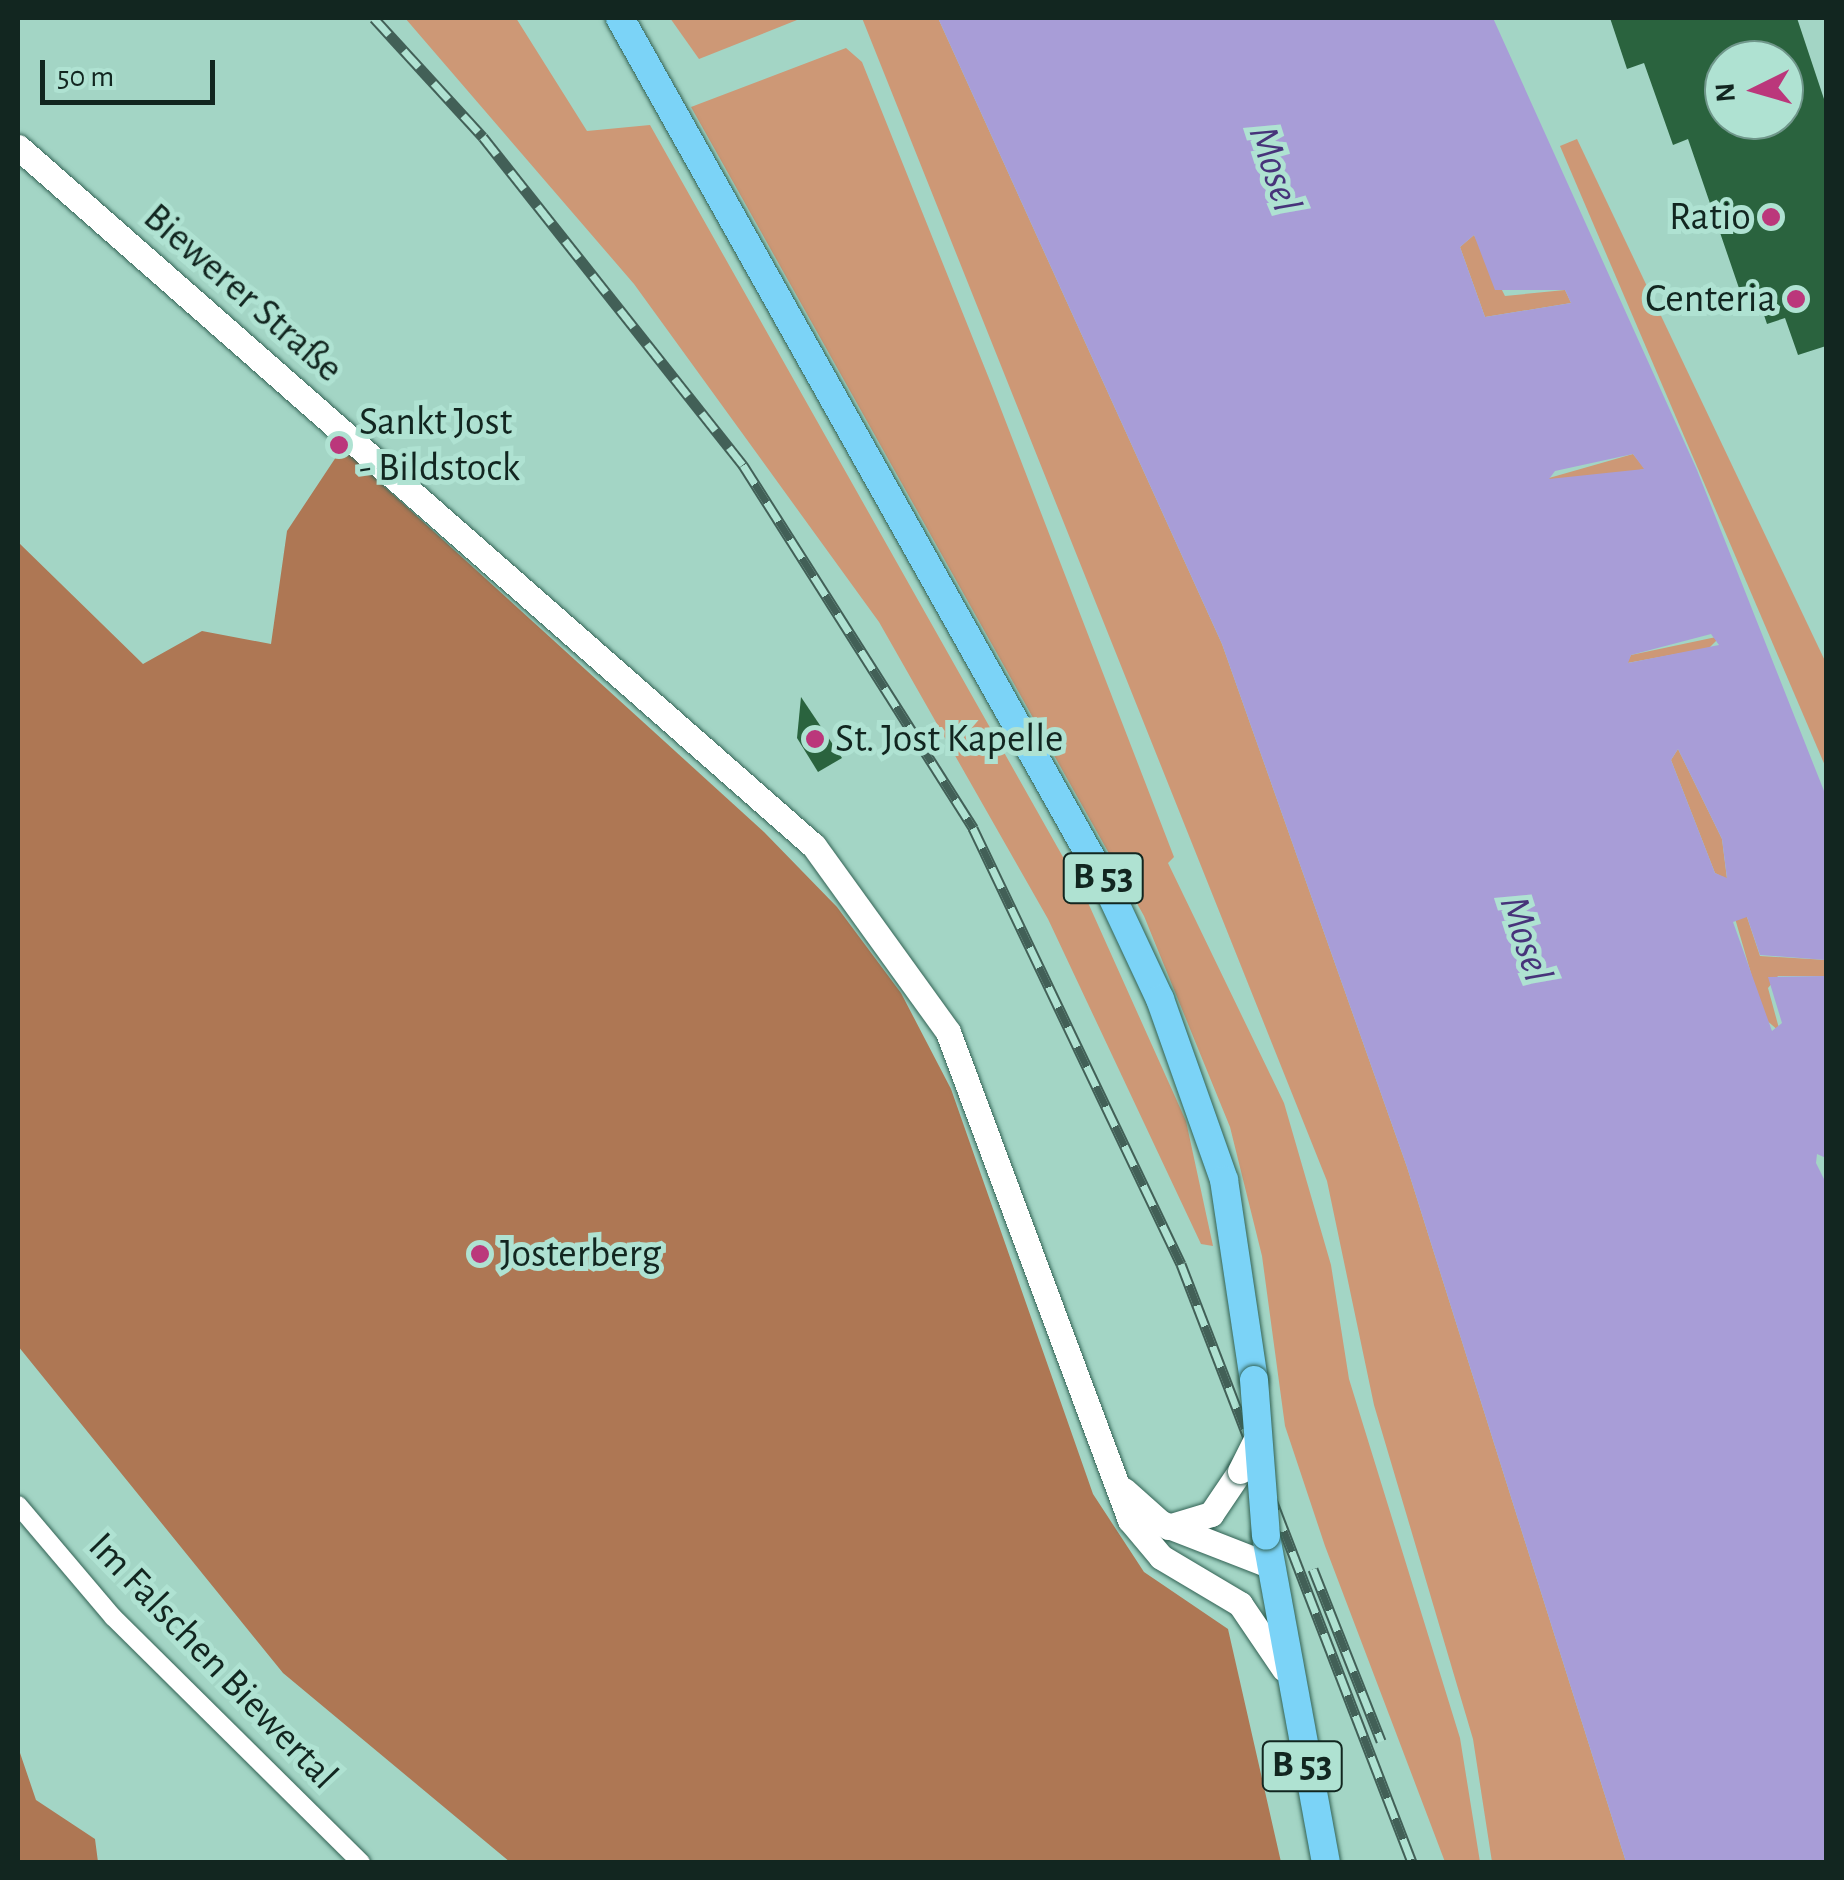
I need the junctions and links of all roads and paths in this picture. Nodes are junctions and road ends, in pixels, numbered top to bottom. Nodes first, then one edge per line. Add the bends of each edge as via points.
1 (620, 18) edge
2 (18, 147) edge
3 (1258, 1435) junction
4 (1114, 1478) junction
5 (18, 1505) edge
6 (1168, 1527) junction
7 (1270, 1565) junction
8 (1208, 1584) junction
9 (1284, 1669) junction
10 (361, 1862) edge
11 (1326, 1862) edge

1 - 3 main road, B 53, bridge via 1153,983 1224,1180
2 - 4 street, Biewerer Straße via 814,846 896,949 948,1032
3 - 6 street, bridge via 1211,1514
3 - 7 main road, B 53, bridge
4 - 6 street
4 - 8 street, Biewerer Straße via 1154,1550
5 - 10 street, Im Falschen Biewertal via 113,1617
6 - 7 street
7 - 8 street
7 - 9 main road, B 53
8 - 9 street, Biewerer Straße via 1240,1604
9 - 11 main road, B 53

